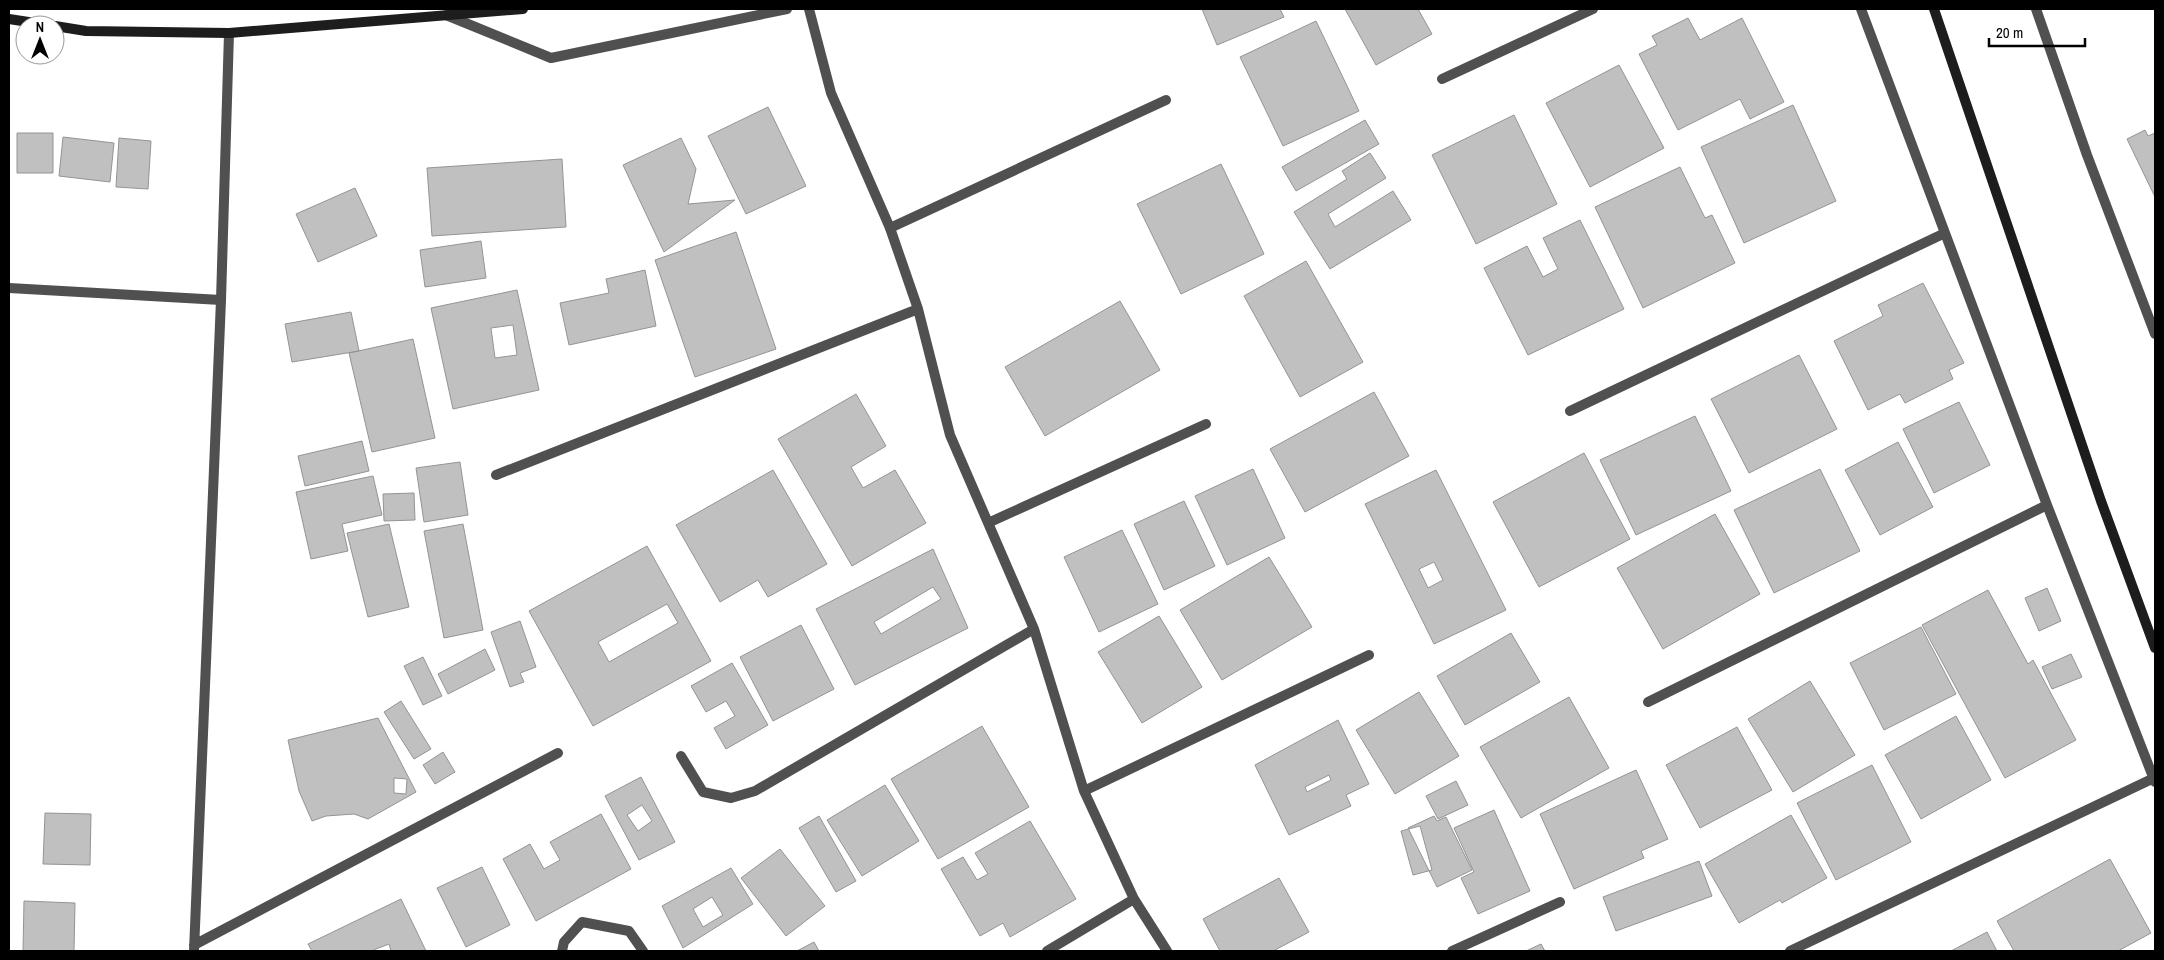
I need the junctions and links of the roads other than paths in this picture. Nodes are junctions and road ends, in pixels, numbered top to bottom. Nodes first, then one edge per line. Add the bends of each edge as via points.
1 (523, 9) edge
2 (787, 9) edge
3 (809, 9) edge
4 (1593, 9) edge
5 (1861, 9) edge
6 (1934, 9) edge
7 (2036, 9) edge
8 (446, 15) junction
9 (65, 27) edge
10 (229, 33) junction
11 (1442, 79) dead end
12 (1166, 100) dead end
13 (890, 228) junction
14 (1945, 232) junction
15 (9, 288) edge
16 (221, 300) junction
17 (918, 310) junction
18 (2155, 334) edge
19 (1570, 412) dead end
20 (1206, 424) dead end
21 (496, 475) dead end
22 (2047, 505) junction
23 (988, 523) junction
24 (1034, 630) junction
25 (2155, 648) edge
26 (1369, 655) dead end
27 (1648, 702) dead end
28 (558, 754) dead end
29 (681, 756) dead end
30 (2154, 780) edge
31 (1084, 791) junction
32 (1134, 899) junction
33 (1560, 902) dead end
34 (194, 948) edge
35 (562, 951) edge
36 (643, 951) edge
37 (1047, 951) edge
38 (1167, 951) edge
39 (1452, 951) edge
40 (1790, 951) edge

1 - 8 street
2 - 8 street via 551,58
3 - 13 street via 831,93
4 - 11 street
5 - 14 street
6 - 25 street via 2101,501
7 - 18 street
8 - 10 street
9 - 10 street
10 - 16 street
12 - 13 street
13 - 17 street
14 - 19 street
14 - 22 street
15 - 16 street
16 - 34 street
17 - 21 street
17 - 23 street via 950,435
20 - 23 street
22 - 27 street
22 - 30 street
23 - 24 street
24 - 29 street via 755,791 731,798 703,792
24 - 31 street
26 - 31 street
28 - 34 street
30 - 40 street
31 - 32 street
32 - 37 street
32 - 38 street
33 - 39 street
35 - 36 street via 564,942 582,922 628,931

